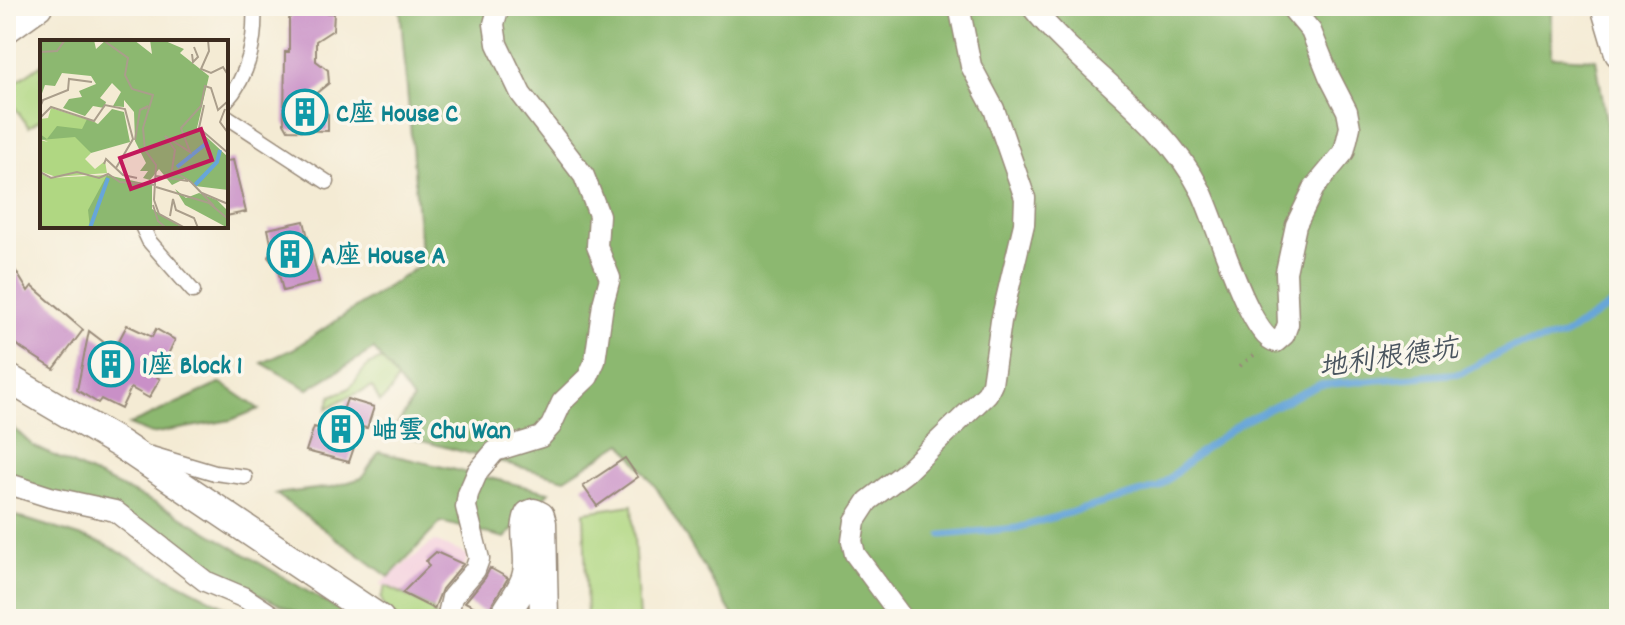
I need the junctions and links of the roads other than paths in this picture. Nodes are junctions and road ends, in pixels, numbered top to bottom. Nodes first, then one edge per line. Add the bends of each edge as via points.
1 (38, 6) edge
2 (254, 6) edge
3 (499, 6) edge
4 (959, 6) edge
5 (1031, 6) edge
6 (1290, 6) edge
7 (1605, 6) edge
8 (6, 29) edge
9 (1619, 53) edge
10 (228, 97) edge
11 (228, 117) edge
12 (327, 182) dead end
13 (143, 228) edge
14 (193, 291) dead end
15 (6, 377) edge
16 (120, 444) junction
17 (245, 477) dead end
18 (6, 483) edge
19 (506, 613) dead end
20 (277, 619) edge
21 (380, 619) edge
22 (447, 619) edge
23 (544, 619) edge
24 (903, 619) edge

1 - 8 street
2 - 10 lane via 248,62
3 - 22 street via 494,24 497,44 521,94 582,172 598,212 596,242 610,281 588,377 562,402 541,437 495,451 478,471 466,507 479,559 452,597
4 - 24 street via 971,66 998,120 1024,192 1025,212 987,394 868,501 854,527 855,554
5 - 6 street via 1180,157 1207,203 1248,309 1266,337 1276,342 1287,329 1286,272 1296,225 1314,188 1344,152 1350,127 1311,31
7 - 9 street
11 - 12 lane
13 - 14 lane
15 - 16 street
16 - 17 lane
16 - 21 street
18 - 20 street via 115,511 205,581
19 - 23 street via 526,577 526,523 534,513 542,523

